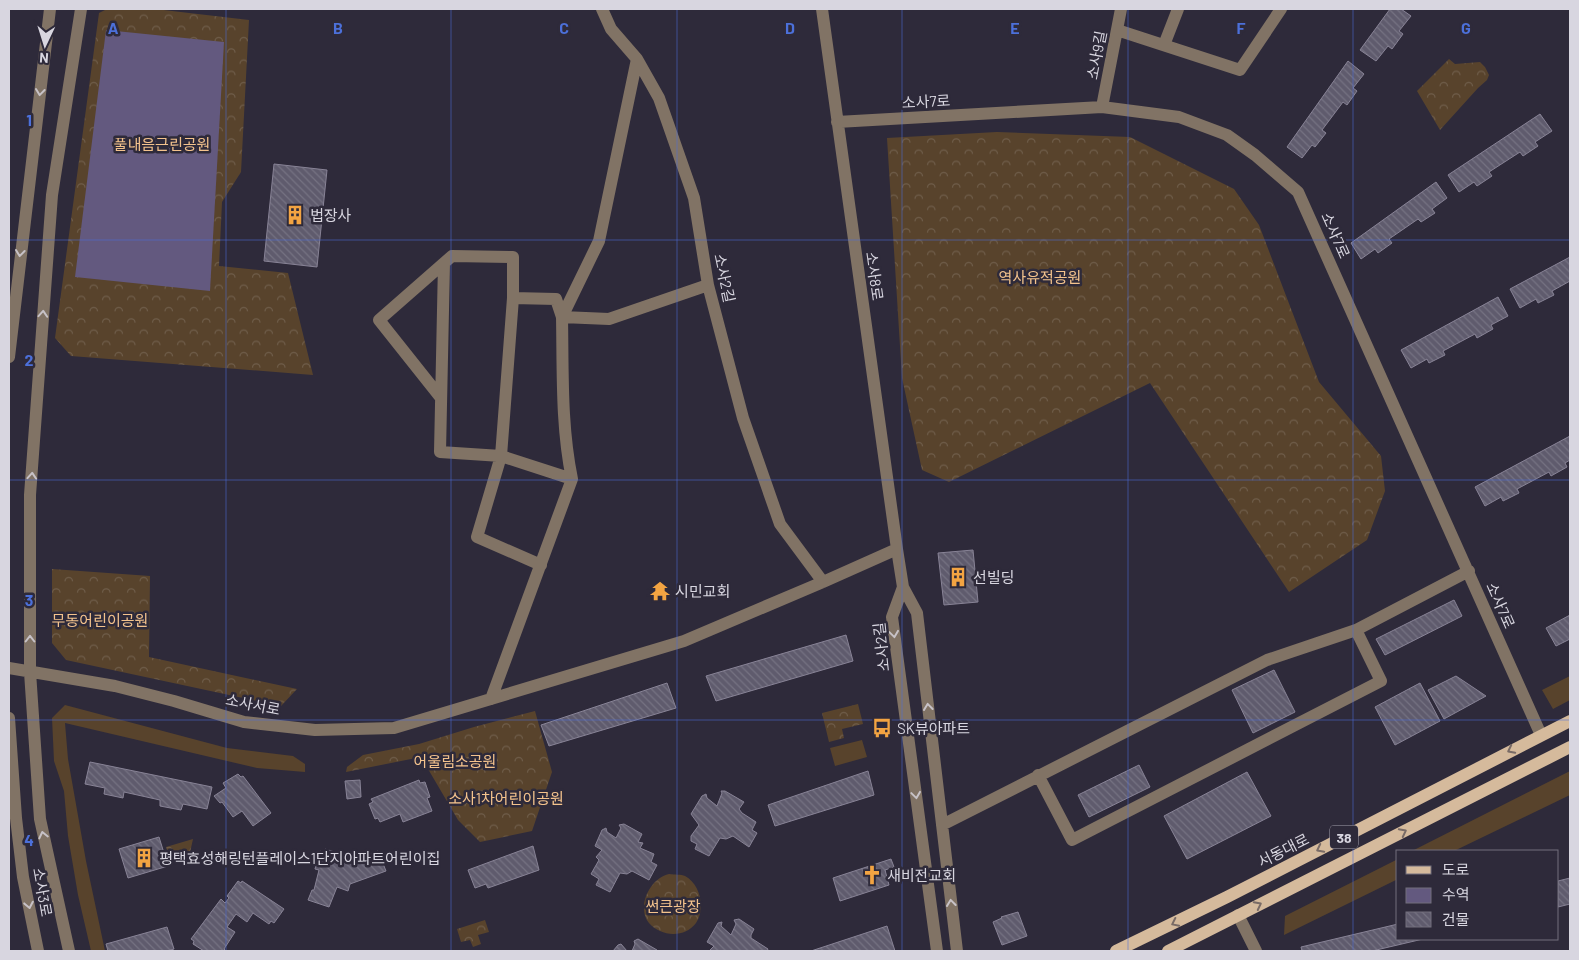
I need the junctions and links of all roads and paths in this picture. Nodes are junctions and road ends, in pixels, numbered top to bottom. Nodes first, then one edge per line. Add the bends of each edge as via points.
1 (50, 9) edge
2 (82, 9) edge
3 (602, 9) edge
4 (822, 9) edge
5 (1121, 9) edge
6 (1178, 9) edge
7 (1281, 9) edge
8 (1117, 30) junction
9 (1164, 45) junction
10 (636, 60) junction
11 (1102, 107) junction
12 (837, 122) junction
13 (444, 263) junction
14 (708, 285) junction
15 (513, 298) junction
16 (562, 317) junction
17 (9, 357) edge
18 (441, 398) junction
19 (502, 456) junction
20 (572, 479) junction
21 (897, 549) junction
22 (541, 565) junction
23 (1469, 571) junction
24 (823, 582) junction
25 (903, 587) junction
26 (1356, 630) junction
27 (9, 668) edge
28 (30, 672) junction
29 (491, 699) junction
30 (9, 718) edge
31 (1570, 721) edge
32 (1541, 735) junction
33 (1570, 747) edge
34 (1038, 775) junction
35 (942, 825) junction
36 (1238, 915) junction
37 (38, 951) edge
38 (69, 951) edge
39 (937, 951) edge
40 (957, 951) edge
41 (1116, 951) edge
42 (1168, 951) edge
43 (1256, 951) edge

1 -> 17 street
28 -> 2 street via 30,495 52,195
3 - 10 street, 소사2길 via 611,29
4 - 12 street, 소사8로
5 - 8 street, 소사9길
6 - 9 street
7 - 9 street via 1240,70
8 - 9 street
8 - 11 street, 소사9길
10 - 14 street, 소사2길 via 659,98 694,198
10 - 16 street via 599,241
11 - 12 street, 소사7로
11 - 23 street, 소사7로 via 1179,116 1227,134 1298,192
12 - 21 street, 소사8로
13 - 15 street via 452,256 513,257
13 - 18 street
13 - 18 street via 379,320
14 - 16 street via 609,319
14 - 24 street, 소사2길 via 743,418 780,524
15 - 16 street via 556,299
15 - 19 street
16 - 20 street via 564,402
18 - 19 street via 440,452
19 - 20 street
19 - 22 street via 477,537
20 - 22 street
21 - 24 street
21 - 25 street, 소사8로
22 - 29 street
23 - 26 street
23 - 32 street, 소사7로
24 - 29 street via 684,641
35 -> 25 street via 916,612
25 -> 39 street, 소사2길 via 892,617
26 - 34 street via 1267,660
26 - 34 street via 1381,681 1072,840
27 - 28 street, 소사서로
28 - 29 street, 소사서로 via 115,686 244,722 315,730 394,728
38 -> 28 street via 40,820
30 -> 37 street, 소사3로 via 16,818
31 - 32 main road, 서동대로 / 38
32 -> 41 main road, 서동대로 / 38 via 1228,897
36 -> 33 main road, 38
34 - 35 street
40 -> 35 street
36 - 42 main road, 38
36 - 43 street

